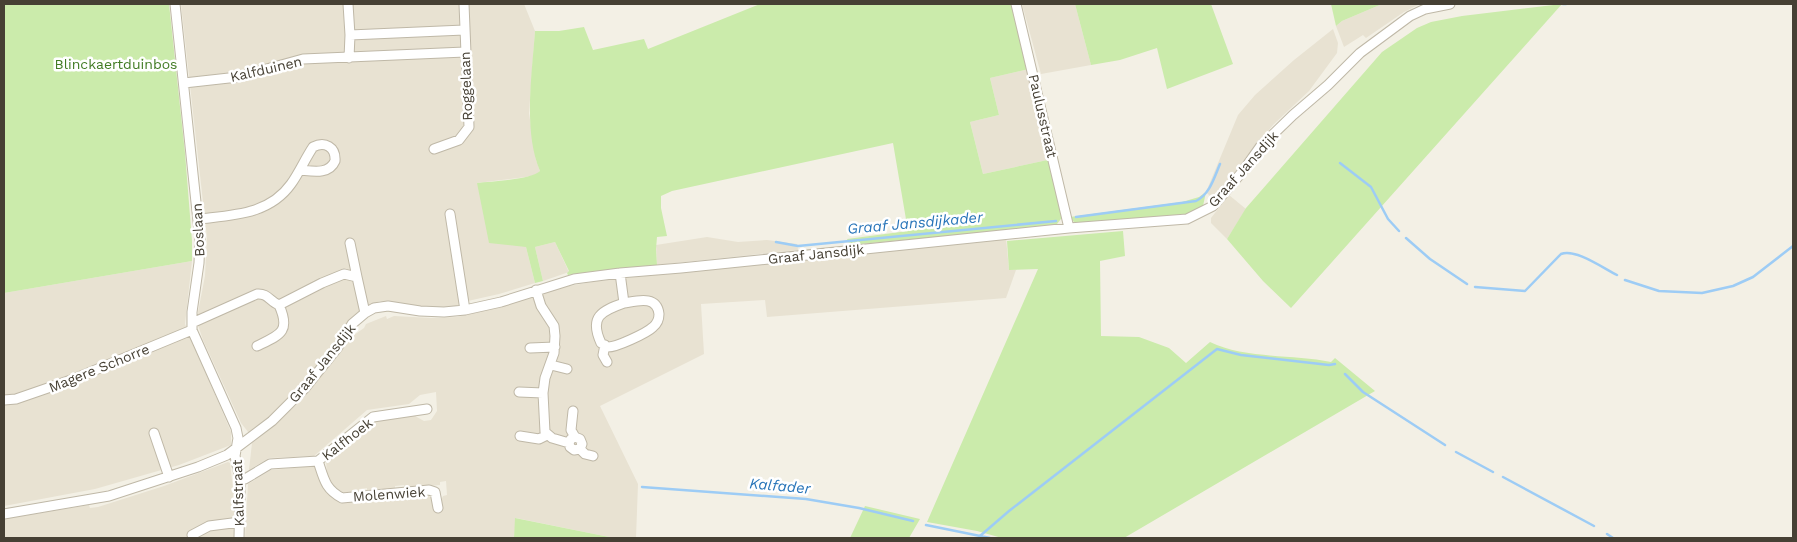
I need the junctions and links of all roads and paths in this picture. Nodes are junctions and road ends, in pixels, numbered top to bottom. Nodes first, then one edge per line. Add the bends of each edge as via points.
1 (175, 4) edge
2 (348, 4) edge
3 (464, 4) edge
4 (1016, 4) edge
5 (1450, 4) edge
6 (464, 30) junction
7 (350, 35) junction
8 (465, 52) junction
9 (349, 58) junction
10 (184, 83) junction
11 (434, 149) dead end
12 (300, 170) dead end
13 (450, 214) dead end
14 (199, 219) junction
15 (1069, 228) junction
16 (350, 243) dead end
17 (620, 273) junction
18 (357, 276) junction
19 (536, 290) junction
20 (624, 303) junction
21 (279, 305) junction
22 (464, 310) junction
23 (365, 313) junction
24 (192, 327) junction
25 (605, 345) junction
26 (257, 346) dead end
27 (555, 347) junction
28 (530, 348) dead end
29 (607, 362) dead end
30 (551, 364) junction
31 (567, 369) dead end
32 (519, 392) dead end
33 (543, 393) junction
34 (4, 400) edge
35 (427, 409) dead end
36 (573, 411) dead end
37 (154, 433) dead end
38 (547, 435) junction
39 (520, 436) dead end
40 (572, 440) junction
41 (238, 448) junction
42 (593, 456) dead end
43 (318, 462) junction
44 (169, 477) junction
45 (240, 479) junction
46 (438, 508) dead end
47 (4, 514) edge
48 (240, 522) junction
49 (192, 534) dead end
50 (239, 538) edge

1 - 10 street, Boslaan
2 - 7 street
3 - 6 street, Roggelaan
4 - 15 street, Paulusstraat
5 - 15 street, Graaf Jansdijk via 1410,16 1360,53 1260,148 1226,192 1200,214 1187,219
6 - 7 street
6 - 8 street, Roggelaan
7 - 9 street
8 - 9 street, Kalfduinen
8 - 11 street, Roggelaan via 469,127 459,140
9 - 10 street, Kalfduinen via 303,59 238,77
10 - 14 street, Boslaan
12 - 14 street via 283,194 268,206 240,214
13 - 22 street
14 - 24 street, Boslaan via 199,263
15 - 17 street, Graaf Jansdijk
16 - 18 street
17 - 19 street, Graaf Jansdijk via 574,279
17 - 20 street
18 - 21 street via 344,274
18 - 23 street
19 - 22 street, Graaf Jansdijk
19 - 27 street via 554,326
20 - 25 street via 602,313 597,319 597,334 600,343
20 - 25 street via 652,301 658,310 658,322 652,329 622,343
21 - 24 street, Magere Schorre via 266,295 256,294
21 - 26 street via 284,317 283,329 276,337
22 - 23 street, Graaf Jansdijk via 420,311 388,306
23 - 41 street, Graaf Jansdijk via 352,324 305,388 272,421
24 - 34 street, Magere Schorre via 71,380
24 - 41 street via 236,428
25 - 29 street via 603,355
27 - 28 street
27 - 30 street
30 - 31 street
30 - 33 street
32 - 33 street
33 - 38 street
35 - 43 street, Kalfhoek via 373,417
36 - 40 street
37 - 44 street
38 - 39 street via 539,439
38 - 40 street
40 - 42 street via 580,439 580,449
41 - 44 street, Graaf Jansdijk
41 - 45 street, Kalfstraat via 235,456
43 - 45 street, Kalfhoek via 270,464
43 - 46 street, Molenwiek via 326,484 342,498 429,490 438,498
44 - 47 street, Graaf Jansdijk via 103,498
45 - 48 street, Kalfstraat
48 - 49 street via 209,526
48 - 50 street, Kalfstraat

